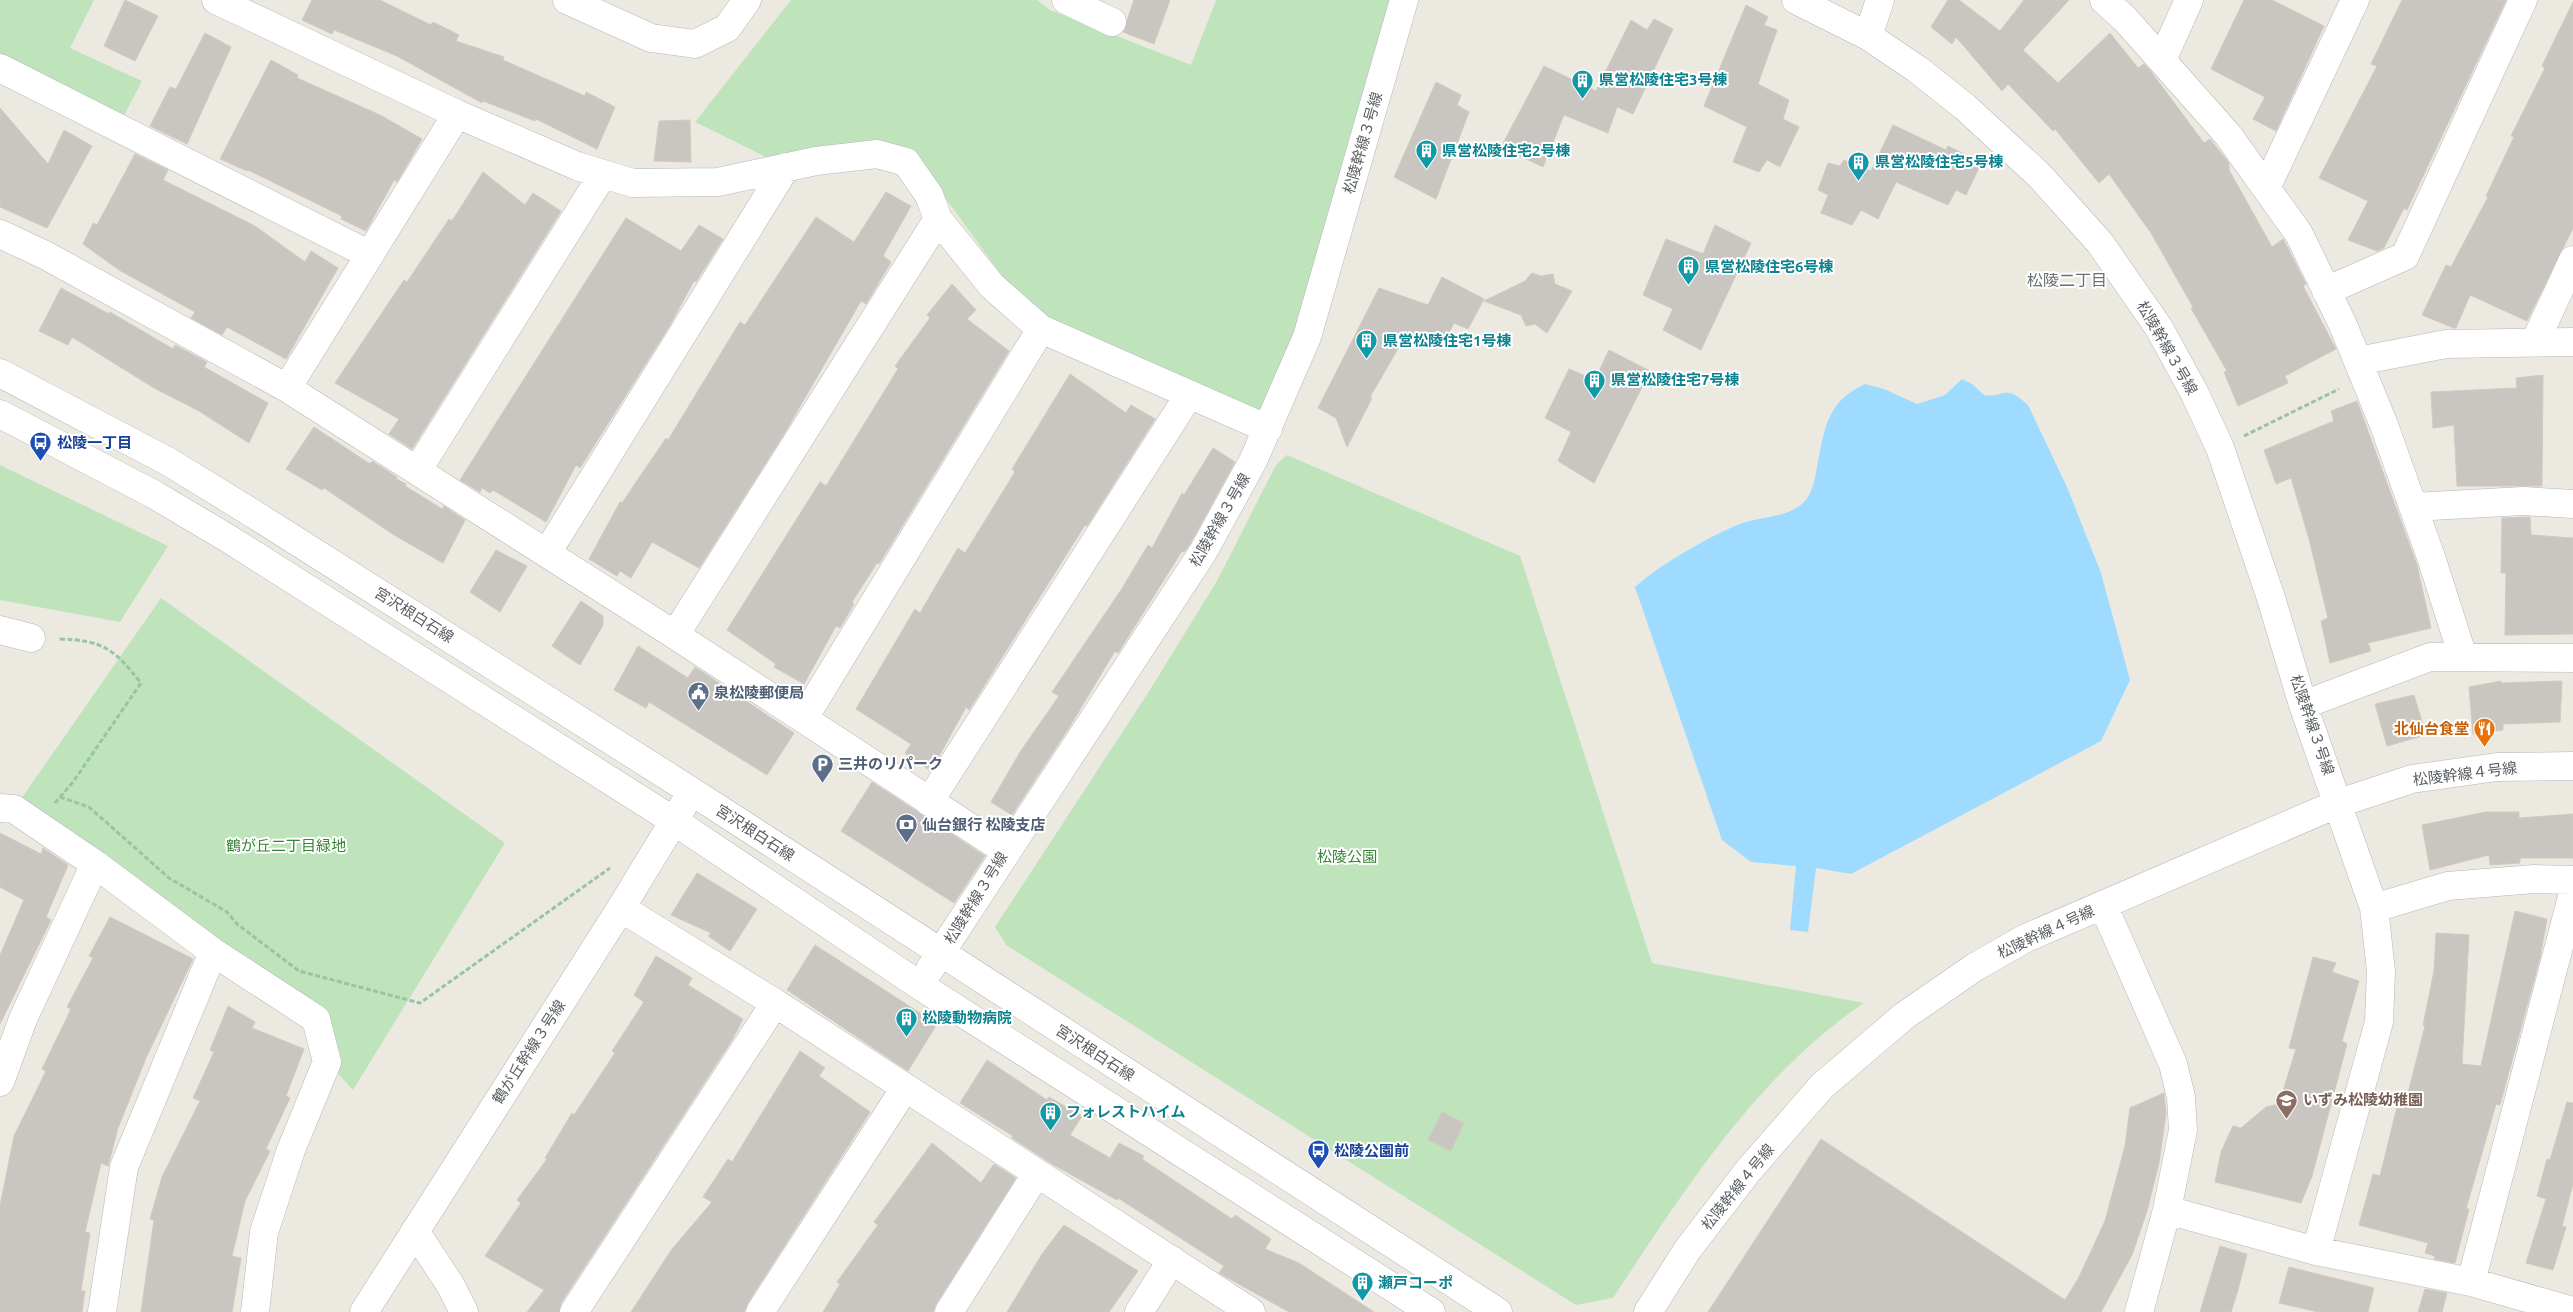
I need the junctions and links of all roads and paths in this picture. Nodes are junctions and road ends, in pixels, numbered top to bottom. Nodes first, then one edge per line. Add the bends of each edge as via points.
1 (216, 0) edge
2 (567, 0) edge
3 (747, 0) edge
4 (1066, 0) edge
5 (1404, 0) edge
6 (1796, 0) edge
7 (1880, 0) edge
8 (2104, 0) edge
9 (2189, 0) edge
10 (2355, 0) edge
11 (2523, 0) edge
12 (1112, 22) dead end
13 (1868, 36) junction
14 (2162, 60) junction
15 (0, 68) edge
16 (458, 114) junction
17 (786, 167) junction
18 (603, 174) junction
19 (2266, 188) junction
20 (938, 219) junction
21 (0, 234) edge
22 (370, 254) junction
23 (2573, 260) edge
24 (2326, 291) junction
25 (1041, 329) junction
26 (2535, 342) junction
27 (2573, 342) edge
28 (2361, 369) junction
29 (0, 373) edge
30 (287, 388) junction
31 (1189, 395) junction
32 (0, 414) edge
33 (1268, 428) junction
34 (2220, 448) junction
35 (417, 471) junction
36 (2573, 504) edge
37 (2413, 507) junction
38 (547, 553) junction
39 (0, 630) edge
40 (675, 635) junction
41 (31, 638) joint
42 (2463, 657) junction
43 (2573, 658) edge
44 (2303, 705) junction
45 (804, 718) junction
46 (2573, 766) edge
47 (691, 791) junction
48 (60, 797) junction
49 (929, 802) junction
50 (2339, 804) junction
51 (0, 808) edge
52 (674, 821) junction
53 (36, 824) junction
54 (1006, 851) junction
55 (618, 862) dead end
56 (95, 864) junction
57 (2573, 880) edge
58 (2573, 893) edge
59 (2103, 905) junction
60 (621, 908) junction
61 (2374, 908) junction
62 (213, 952) junction
63 (941, 954) junction
64 (919, 984) junction
65 (775, 1003) junction
66 (0, 1082) edge
67 (905, 1088) junction
68 (1037, 1173) junction
69 (2167, 1210) junction
70 (415, 1231) junction
71 (2316, 1251) junction
72 (1172, 1260) junction
73 (2471, 1282) junction
74 (2573, 1311) edge
75 (102, 1312) edge
76 (254, 1312) edge
77 (364, 1312) edge
78 (464, 1312) edge
79 (574, 1312) edge
80 (760, 1312) edge
81 (949, 1312) edge
82 (1138, 1312) edge
83 (1251, 1312) edge
84 (1430, 1312) edge
85 (1498, 1312) edge
86 (1648, 1312) edge
87 (2139, 1312) edge

1 - 16 street
2 - 3 street via 651,38 695,44 727,28
4 - 12 street
5 - 33 street, 松陵幹線３号線 via 1307,337
6 - 13 street, 松陵幹線３号線
7 - 13 street
8 - 14 street via 2126,19
9 - 14 street
10 - 19 street
11 - 24 street via 2405,256
13 - 34 street, 松陵幹線３号線 via 1965,107 2040,176 2100,243 2159,328
14 - 19 street via 2228,135
15 - 22 street
16 - 18 street
16 - 22 street
17 - 18 street via 718,182 633,183
17 - 20 street via 877,154 906,162 929,195
17 - 38 street
18 - 35 street
19 - 24 street via 2299,234
20 - 25 street via 992,286
20 - 40 street
21 - 30 street via 54,260
22 - 30 street
23 - 26 street
24 - 28 street
25 - 31 street
25 - 45 street
26 - 27 street
26 - 28 street via 2446,344
28 - 34 path
28 - 37 street
29 - 47 street, 宮沢根白石線 via 169,462
30 - 35 street
31 - 33 street
31 - 49 street
32 - 52 street via 154,495 229,539
33 - 54 street, 松陵幹線３号線 via 1203,552
34 - 44 street, 松陵幹線３号線
35 - 38 street
36 - 37 street via 2523,501
37 - 42 street
38 - 40 street
39 - 41 street
40 - 45 street
41 - 48 path via 100,644 120,657 141,683
42 - 43 street
42 - 44 street via 2430,657
44 - 50 street, 松陵幹線３号線
45 - 49 street
46 - 50 street, 松陵幹線４号線 via 2497,767 2412,779
47 - 52 street, 鶴が丘幹線３号線
47 - 63 street, 宮沢根白石線
48 - 53 path
48 - 55 path via 89,807 169,878 227,912 299,972 420,1003
49 - 54 street
50 - 59 street, 松陵幹線４号線
50 - 61 street, 松陵幹線３号線
51 - 53 street via 14,809
52 - 60 street, 鶴が丘幹線３号線
52 - 64 street
53 - 56 street
54 - 63 street, 松陵幹線３号線
56 - 62 street
56 - 66 street via 23,1019
57 - 61 street via 2534,879 2448,886
58 - 73 street
59 - 69 street via 2173,1064 2181,1097 2183,1130
59 - 86 street, 松陵幹線４号線 via 2026,938 1975,967 1904,1016 1822,1086 1748,1171 1694,1242
60 - 65 street
60 - 70 street, 鶴が丘幹線３号線
61 - 71 street, 松陵幹線３号線 via 2381,970 2379,1022
62 - 75 street via 124,1167
62 - 76 street via 316,1019 327,1062 291,1150 264,1232
63 - 64 street, 松陵幹線３号線
63 - 85 street, 宮沢根白石線
64 - 84 street
65 - 67 street
65 - 79 street
67 - 68 street
67 - 80 street
68 - 72 street
68 - 81 street
69 - 71 street
69 - 87 street
70 - 77 street, 鶴が丘幹線３号線
70 - 78 street
71 - 73 street
72 - 82 street
72 - 83 street
73 - 74 street

